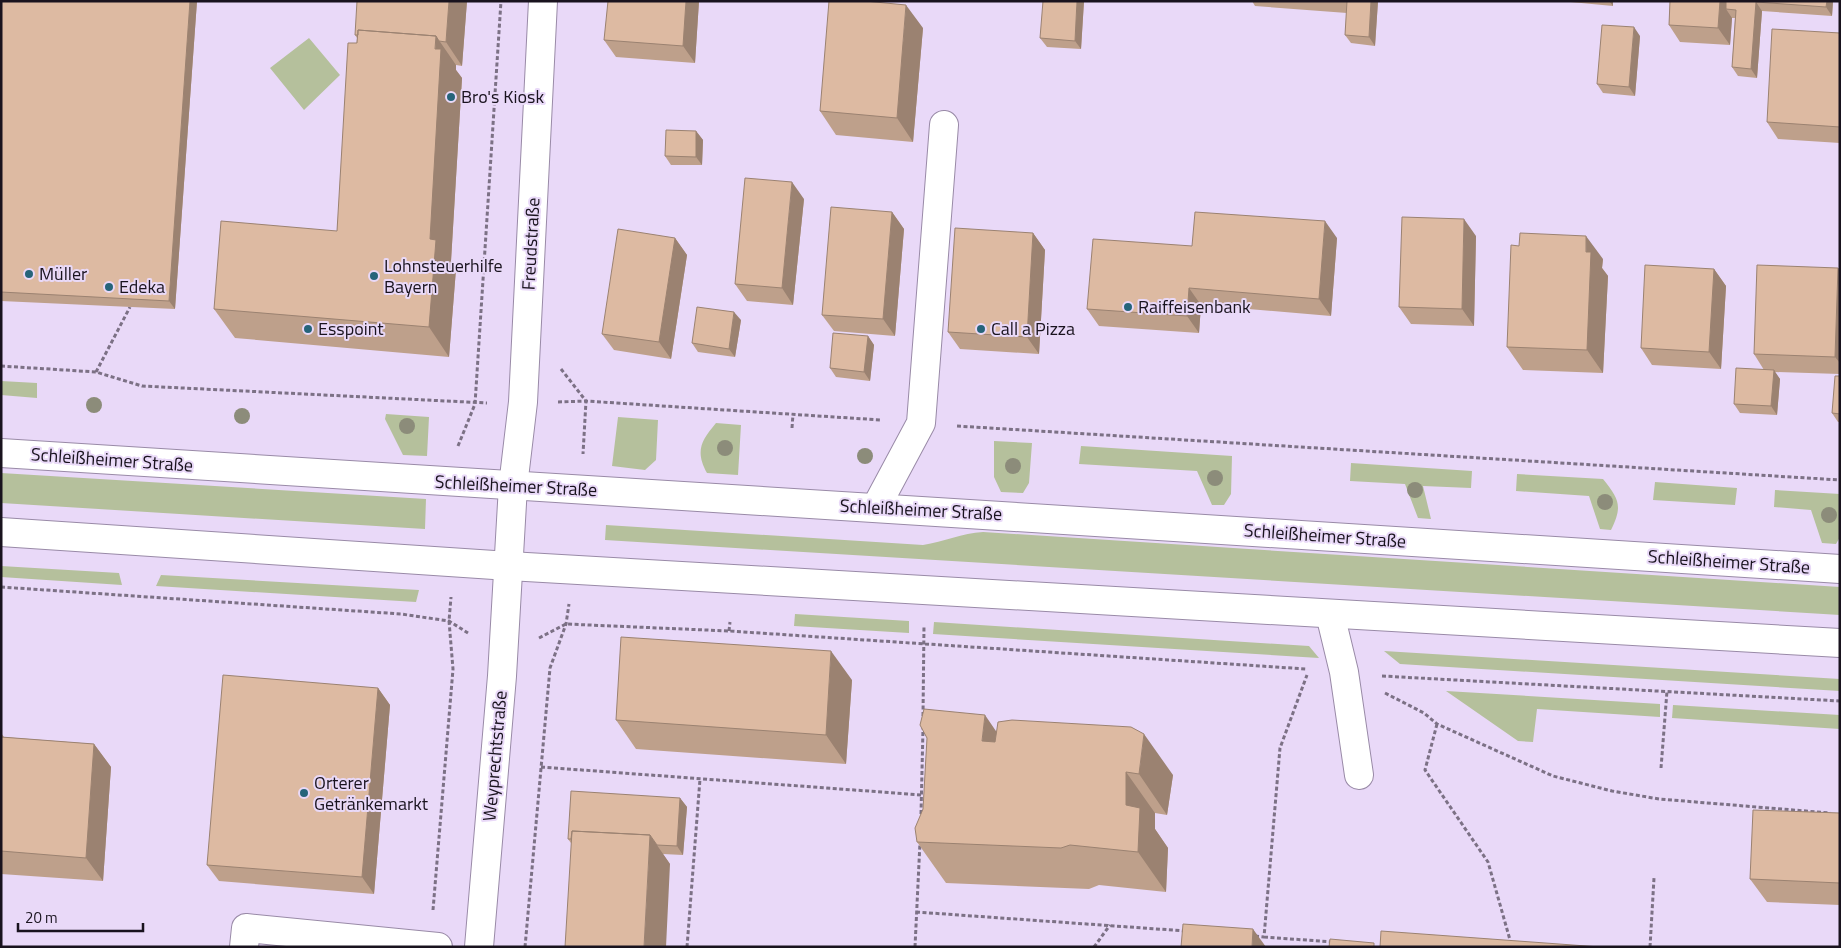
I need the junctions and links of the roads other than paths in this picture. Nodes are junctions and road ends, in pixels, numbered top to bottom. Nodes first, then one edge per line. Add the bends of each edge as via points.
1 (543, 1) edge
2 (944, 124) dead end
3 (1, 453) edge
4 (513, 486) junction
5 (876, 507) junction
6 (1, 532) edge
7 (509, 566) junction
8 (1840, 569) edge
9 (1330, 614) junction
10 (1840, 643) edge
11 (1359, 775) dead end
12 (430, 946) edge
13 (244, 947) edge
14 (438, 947) edge
15 (479, 947) edge

1 - 4 main road, Freudstraße via 523,402
2 - 5 main road via 921,423
3 - 4 main road, Schleißheimer Straße
4 - 5 main road, Schleißheimer Straße
4 - 7 main road, Freudstraße
5 - 8 main road, Schleißheimer Straße
6 - 7 main road
7 - 9 main road
7 - 15 main road, Weyprechtstraße
9 - 10 main road
9 - 11 main road via 1344,672
12 - 13 main road via 246,928
12 - 14 main road

